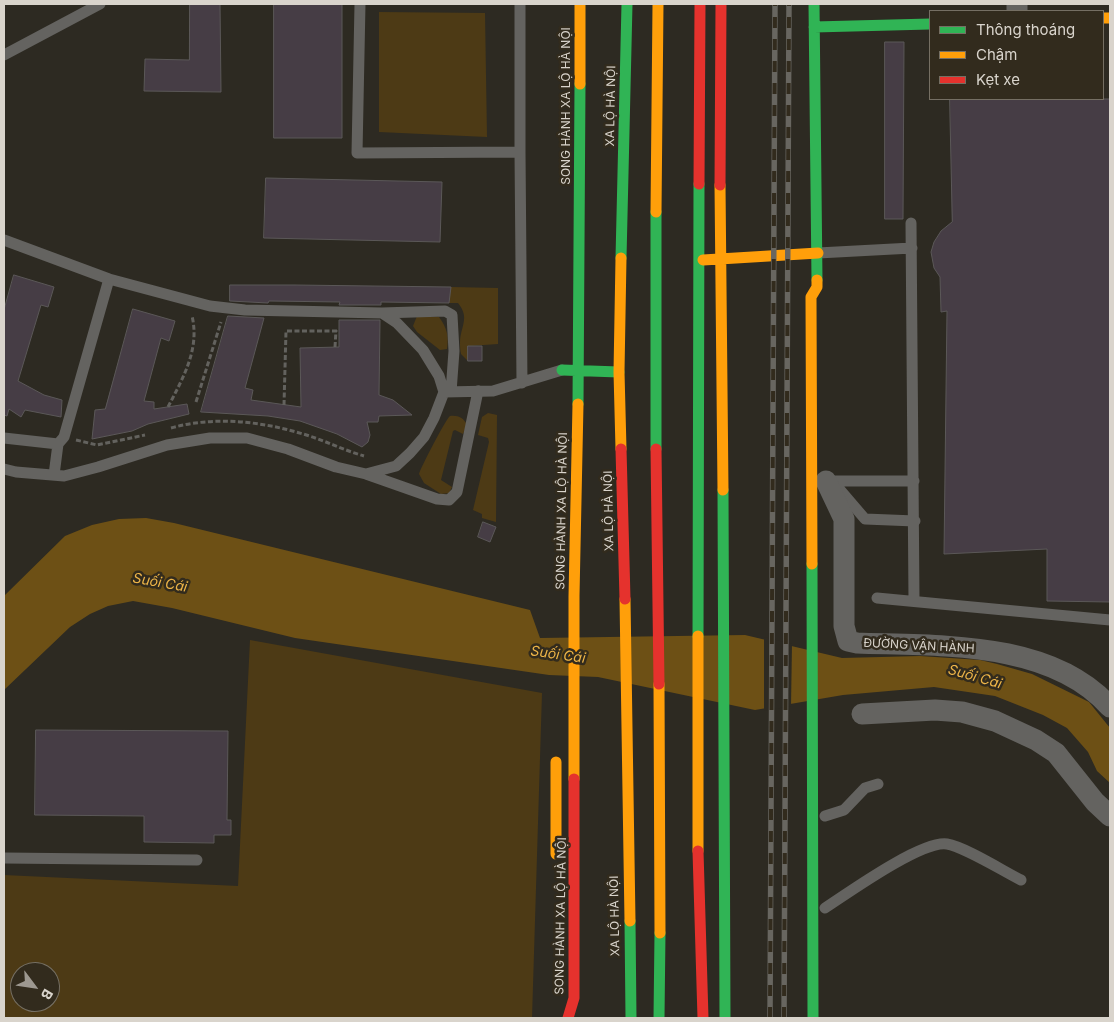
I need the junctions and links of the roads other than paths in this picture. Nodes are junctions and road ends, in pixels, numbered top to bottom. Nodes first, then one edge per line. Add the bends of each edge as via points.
1 (100, 4) edge
2 (360, 4) edge
3 (520, 4) edge
4 (580, 4) edge
5 (627, 4) edge
6 (658, 4) edge
7 (700, 4) edge
8 (721, 4) edge
9 (814, 4) edge
10 (929, 24) edge
11 (814, 27) junction
12 (4, 55) edge
13 (520, 152) junction
14 (911, 223) dead end
15 (4, 240) edge
16 (912, 248) junction
17 (818, 253) junction
18 (720, 259) junction
19 (700, 260) junction
20 (109, 279) junction
21 (817, 287) junction
22 (826, 296) dead end
23 (382, 313) junction
24 (562, 370) joint
25 (579, 371) junction
26 (620, 372) junction
27 (522, 383) junction
28 (478, 391) junction
29 (447, 392) junction
30 (4, 438) edge
31 (58, 444) junction
32 (4, 469) edge
33 (366, 474) junction
34 (54, 475) junction
35 (828, 478) junction
36 (914, 481) junction
37 (826, 509) dead end
38 (914, 521) junction
39 (877, 598) dead end
40 (914, 600) junction
41 (1110, 620) edge
42 (1110, 707) edge
43 (862, 714) dead end
44 (556, 754) dead end
45 (878, 784) dead end
46 (826, 800) dead end
47 (1110, 816) edge
48 (825, 821) joint
49 (4, 858) edge
50 (197, 860) dead end
51 (556, 861) dead end
52 (1020, 880) dead end
53 (825, 890) dead end
54 (825, 913) joint
55 (657, 1015) edge
56 (568, 1018) edge
57 (631, 1018) edge
58 (703, 1018) edge
59 (725, 1018) edge
60 (812, 1018) edge

1 - 12 lane
2 - 13 lane via 357,153
3 - 13 lane
4 - 25 main road, SONG HÀNH XA LỘ HÀ NỘI
5 - 26 main road, XA LỘ HÀ NỘI
6 - 55 main road via 655,335 659,811
7 - 19 main road
8 - 18 main road
9 - 11 main road
10 - 11 main road
11 - 17 main road
13 - 27 lane
14 - 16 lane
15 - 20 lane
16 - 17 lane
16 - 36 lane
17 - 18 main road
17 - 21 main road
18 - 19 main road
18 - 59 main road
19 - 58 main road via 697,810
20 - 23 lane via 225,308
20 - 31 lane via 64,437
21 - 22 main road
21 - 60 main road via 811,297
23 - 29 lane via 397,323 423,350
23 - 29 lane via 445,311 452,315 454,351
24 - 25 main road
24 - 27 lane
25 - 26 main road
25 - 56 main road, SONG HÀNH XA LỘ HÀ NỘI via 574,596 574,998
26 - 57 main road, XA LỘ HÀ NỘI
27 - 28 lane via 493,391
28 - 29 lane
28 - 33 lane via 457,492 449,500 437,499
29 - 33 lane via 424,437 410,453 396,466
30 - 31 lane
31 - 34 lane
32 - 34 lane
33 - 34 lane via 247,438 219,438 167,445 98,467 64,476
35 - 36 lane
35 - 37 main road
35 - 38 lane via 865,519
35 - 42 street, ĐƯỜNG VẬN HÀNH via 844,519 844,626 848,641 989,650 1046,664 1078,680
36 - 38 lane
38 - 40 lane
39 - 40 lane
40 - 41 lane
43 - 47 street via 935,710 962,712 995,721 1056,753
44 - 51 main road, SONG HÀNH XA LỘ HÀ NỘI
45 - 48 lane via 866,788 844,810
46 - 48 main road
49 - 50 lane
52 - 54 lane via 947,844 924,849 874,876
53 - 54 main road

